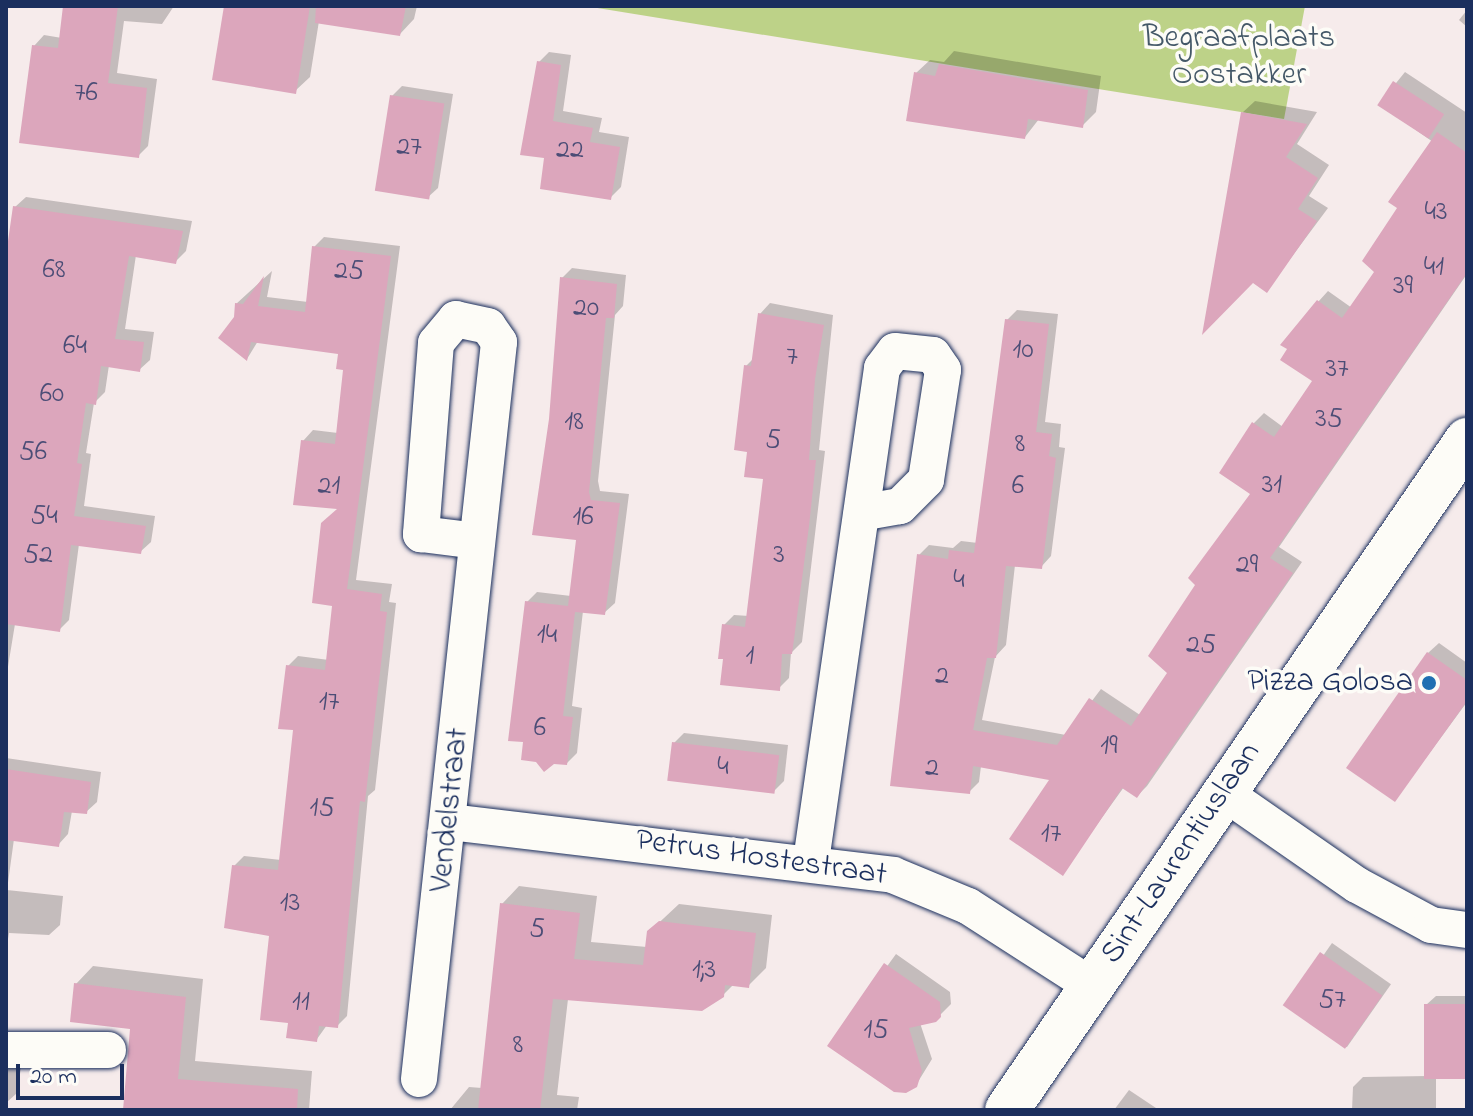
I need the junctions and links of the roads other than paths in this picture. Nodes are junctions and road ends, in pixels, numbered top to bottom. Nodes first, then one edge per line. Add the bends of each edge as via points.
1 (1467, 440) edge
2 (862, 513) dead end
3 (477, 541) junction
4 (1223, 792) junction
5 (450, 822) junction
6 (811, 861) junction
7 (1467, 930) edge
8 (1092, 986) junction
9 (6, 1050) edge
10 (108, 1050) dead end
11 (419, 1079) dead end
12 (1007, 1110) edge

1 - 4 street, Sint-Laurentiuslaan
2 - 6 street
3 - 3 street, Vendelstraat via 499,342 488,326 456,319 436,343 421,534
3 - 5 street, Vendelstraat
4 - 7 street via 1357,885 1431,925
4 - 8 street, Sint-Laurentiuslaan
5 - 6 street, Petrus Hostestraat
5 - 11 street, Vendelstraat
6 - 8 street, Petrus Hostestraat via 893,875 968,906
8 - 12 street, Sint-Laurentiuslaan
9 - 10 street

